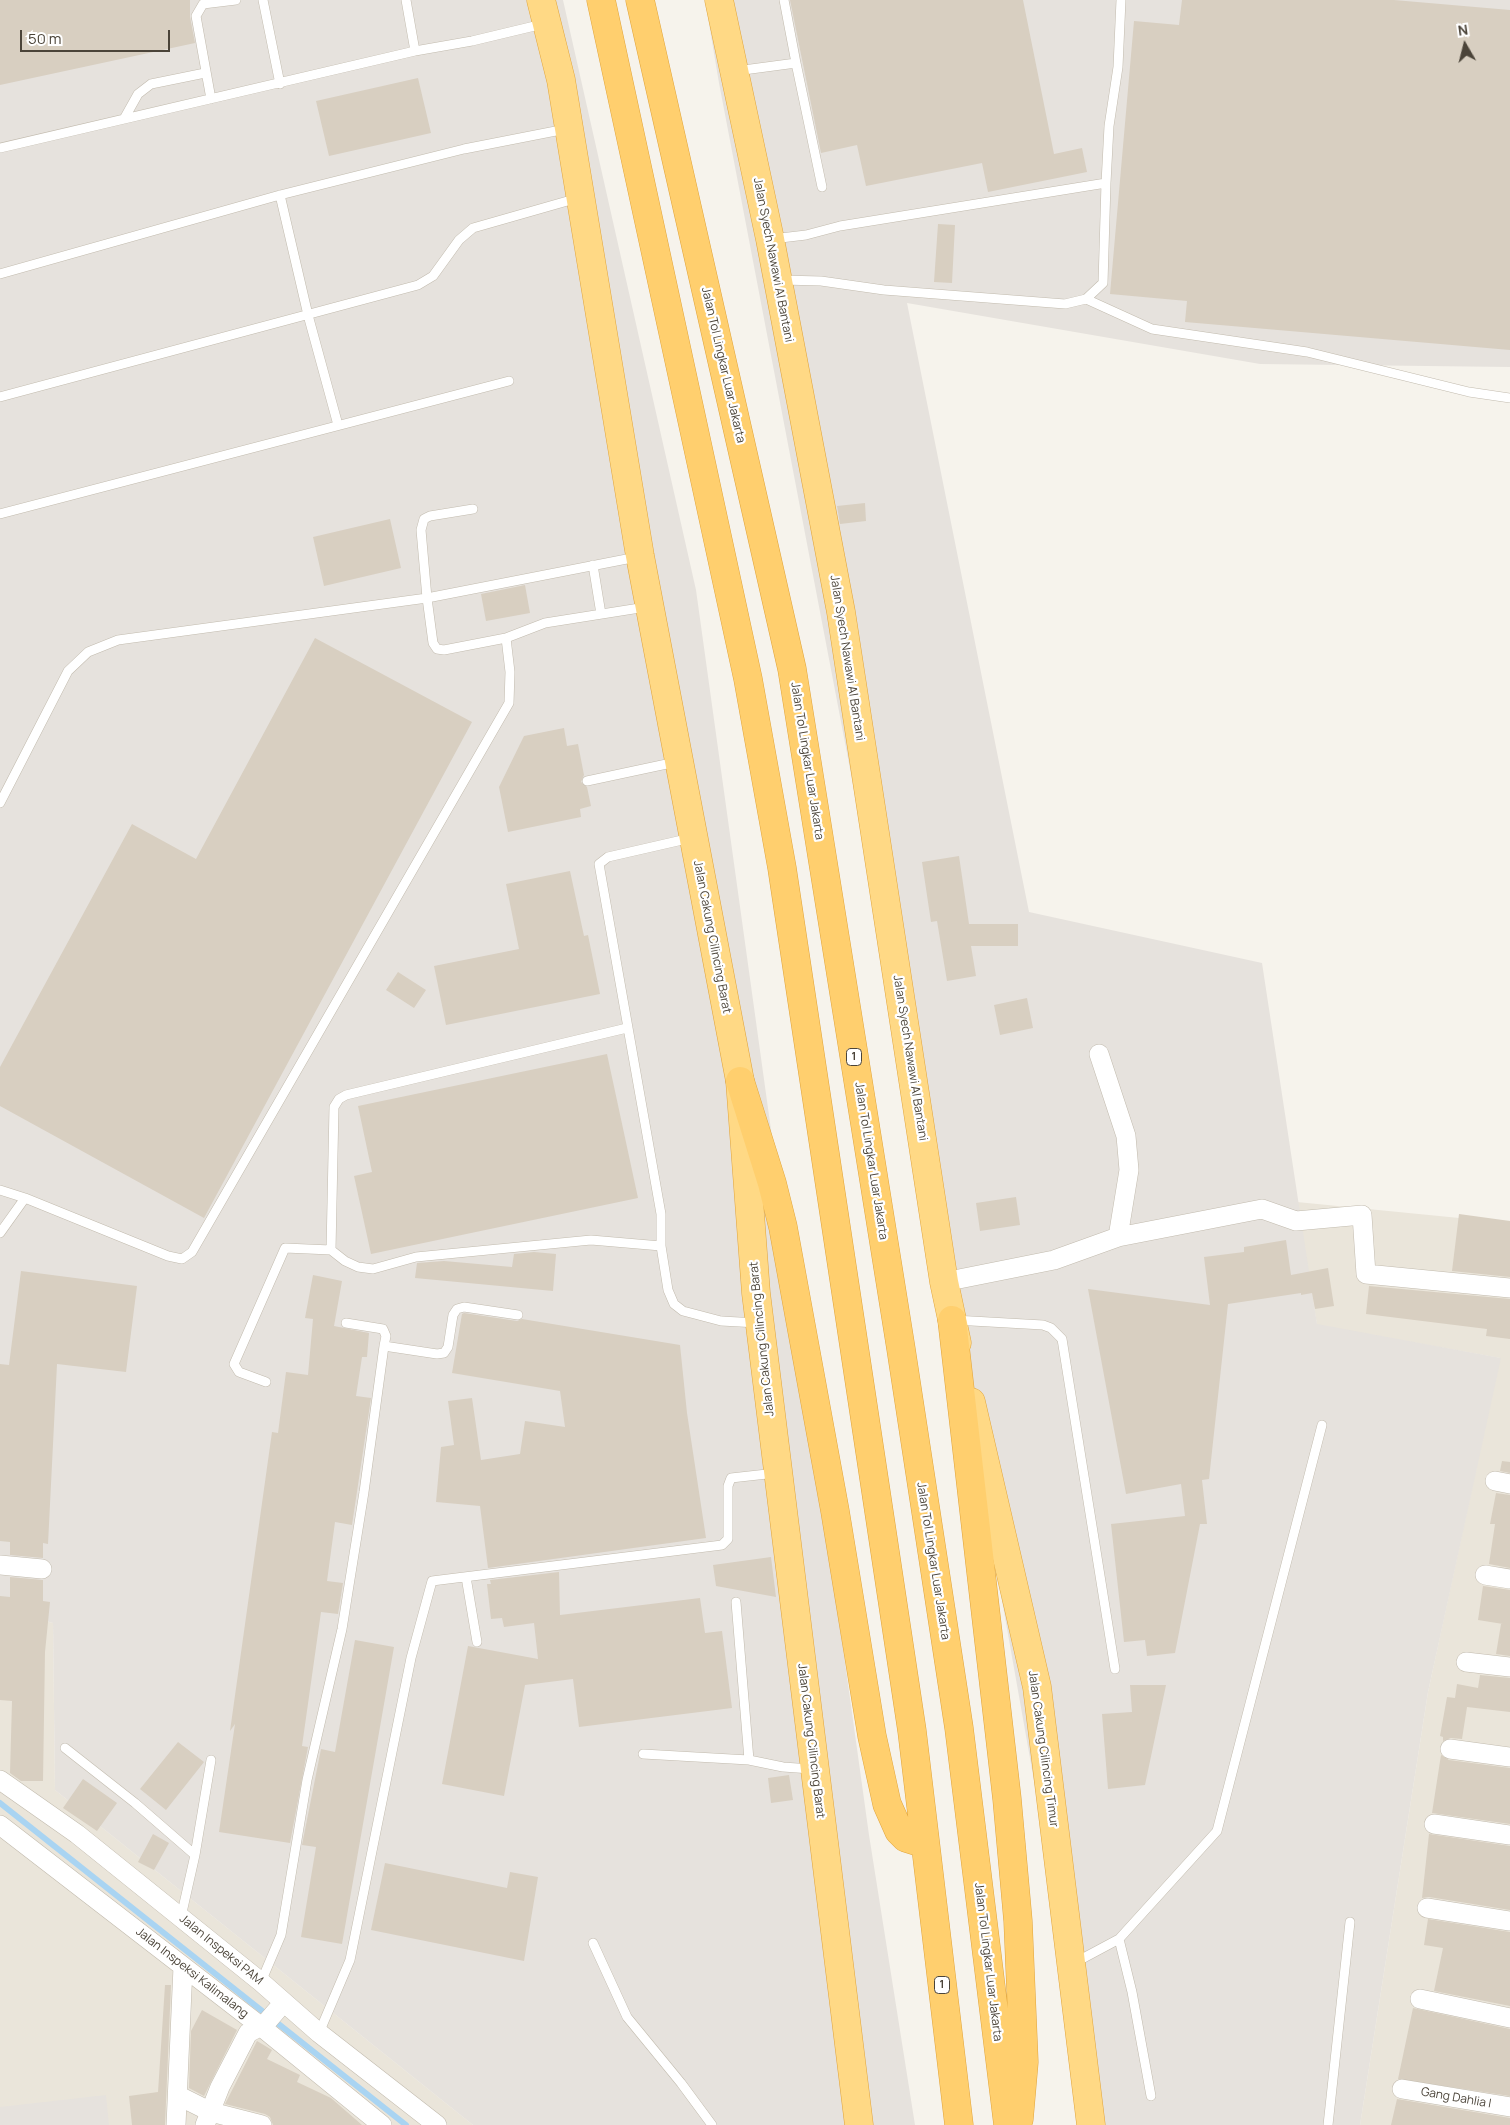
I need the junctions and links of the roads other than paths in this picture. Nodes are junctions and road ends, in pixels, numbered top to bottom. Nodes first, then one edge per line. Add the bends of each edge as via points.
1 (236, 0) edge
2 (263, 0) edge
3 (406, 0) edge
4 (601, 0) edge
5 (640, 0) edge
6 (719, 0) edge
7 (784, 0) edge
8 (1121, 0) edge
9 (544, 12) edge
10 (415, 51) junction
11 (796, 63) junction
12 (736, 71) junction
13 (206, 73) junction
14 (280, 84) junction
15 (211, 99) junction
16 (124, 119) junction
17 (569, 128) junction
18 (0, 148) edge
19 (1106, 182) junction
20 (822, 187) dead end
21 (280, 195) junction
22 (580, 198) junction
23 (770, 239) junction
24 (0, 274) edge
25 (778, 280) junction
26 (1086, 299) junction
27 (308, 315) junction
28 (509, 381) dead end
29 (0, 397) edge
30 (1510, 398) edge
31 (338, 425) junction
32 (472, 509) dead end
33 (0, 514) edge
34 (640, 556) junction
35 (593, 565) junction
36 (427, 598) junction
37 (649, 607) junction
38 (600, 614) junction
39 (506, 638) junction
40 (678, 761) junction
41 (587, 780) dead end
42 (3, 790) edge
43 (0, 804) edge
44 (693, 837) junction
45 (627, 1028) junction
46 (1099, 1054) dead end
47 (740, 1081) junction
48 (0, 1190) edge
49 (26, 1198) junction
50 (0, 1233) edge
51 (1118, 1238) junction
52 (661, 1246) junction
53 (331, 1250) junction
54 (944, 1282) junction
55 (1510, 1288) edge
56 (518, 1315) dead end
57 (952, 1320) junction
58 (346, 1322) dead end
59 (760, 1323) junction
60 (384, 1346) junction
61 (266, 1382) dead end
62 (1322, 1425) dead end
63 (776, 1473) junction
64 (0, 1565) edge
65 (42, 1569) dead end
66 (1485, 1575) dead end
67 (466, 1577) junction
68 (1510, 1579) edge
69 (736, 1602) dead end
70 (477, 1642) dead end
71 (1466, 1662) dead end
72 (1510, 1667) edge
73 (1115, 1669) dead end
74 (65, 1748) dead end
75 (1450, 1748) dead end
76 (642, 1754) dead end
77 (1510, 1757) edge
78 (211, 1760) dead end
79 (749, 1760) junction
80 (814, 1769) junction
81 (0, 1780) edge
82 (1434, 1824) dead end
83 (0, 1825) edge
84 (1510, 1835) edge
85 (924, 1844) junction
86 (194, 1855) junction
87 (1427, 1908) dead end
88 (181, 1917) junction
89 (1510, 1921) edge
90 (1350, 1922) dead end
91 (1119, 1939) junction
92 (593, 1943) dead end
93 (1070, 1965) junction
94 (183, 1967) junction
95 (261, 1982) junction
96 (1420, 2000) dead end
97 (283, 2003) junction
98 (1510, 2018) edge
99 (262, 2024) junction
100 (319, 2033) junction
101 (1402, 2089) dead end
102 (179, 2096) junction
103 (1151, 2096) dead end
104 (1510, 2107) edge
105 (208, 2118) edge
106 (176, 2125) edge
107 (262, 2125) edge
108 (382, 2125) edge
109 (437, 2125) edge
110 (712, 2125) edge
111 (859, 2125) edge
112 (959, 2125) edge
113 (1008, 2125) edge
114 (1018, 2125) edge
115 (1091, 2125) edge
116 (1328, 2125) edge

1 - 13 lane via 203,4 198,9 196,16
2 - 14 lane
3 - 10 lane
4 - 85 highway, 1 via 748,678 780,859 912,1731
5 - 113 highway, Jalan Tol Lingkar Luar Jakarta / 1 via 792,669 956,1708
6 - 12 highway, Jalan Syech Nawawi Al Bantani
7 - 11 lane
8 - 19 lane via 1118,67 1109,126
9 - 10 lane via 472,41
9 - 17 highway
10 - 14 lane
11 - 12 lane
11 - 20 lane
12 - 23 highway, Jalan Syech Nawawi Al Bantani
13 - 15 lane
13 - 16 lane via 151,84 138,94
14 - 15 lane
15 - 16 lane
16 - 18 lane
17 - 21 lane
17 - 22 highway
19 - 23 lane
19 - 26 lane via 1103,283
21 - 24 lane
21 - 27 lane
22 - 27 lane via 473,228 459,240 433,276 418,285
22 - 34 highway
23 - 25 highway, Jalan Syech Nawawi Al Bantani
25 - 26 lane via 821,281 884,290 1065,304
25 - 54 highway, Jalan Syech Nawawi Al Bantani via 840,612
26 - 30 lane via 1152,328 1307,352 1469,392
27 - 29 lane
27 - 31 lane
28 - 31 lane
31 - 33 lane
32 - 36 lane via 424,519 421,530
34 - 35 lane
34 - 37 highway, Jalan Cakung Cilincing Barat
35 - 36 lane
35 - 38 lane
36 - 39 lane via 433,643 437,649
36 - 42 lane via 118,640 88,652 68,670
37 - 38 lane
37 - 40 highway, Jalan Cakung Cilincing Barat
38 - 39 lane via 545,623
39 - 49 lane via 509,703 192,1252 182,1259 168,1256
40 - 41 lane
40 - 44 highway, Jalan Cakung Cilincing Barat
42 - 43 lane
44 - 45 lane via 608,857 599,864
44 - 47 highway, Jalan Cakung Cilincing Barat
45 - 52 lane via 661,1214
45 - 53 lane via 339,1099 334,1107
46 - 51 street via 1126,1145 1129,1170
47 - 59 highway, Jalan Cakung Cilincing Barat
47 - 85 highway via 783,1227 872,1736 887,1804 899,1831 906,1838
48 - 49 lane
49 - 50 lane
51 - 54 street via 1054,1260
51 - 55 street via 1262,1209 1296,1221 1362,1215 1366,1274
52 - 53 lane via 591,1240 416,1257 373,1269 352,1264
52 - 59 lane via 668,1290 674,1304 683,1310 721,1321
53 - 61 lane via 288,1247 283,1250 234,1364 239,1372
54 - 57 highway, Jalan Syech Nawawi Al Bantani
56 - 60 lane via 464,1307 457,1309 454,1315 448,1347 444,1352 437,1354
57 - 73 lane via 1043,1325 1056,1331 1062,1339
57 - 93 highway, Jalan Cakung Cilincing Timur via 1037,1687
57 - 114 highway via 1018,1921 1024,2062
58 - 60 lane via 383,1329 386,1336
59 - 63 highway, Jalan Cakung Cilincing Barat
60 - 95 lane via 342,1629 307,1780 281,1935
62 - 91 lane via 1217,1831
63 - 67 lane via 731,1478 728,1486 728,1539 722,1546
63 - 80 highway, Jalan Cakung Cilincing Barat
64 - 65 street
66 - 68 street
67 - 70 lane
67 - 100 lane via 435,1580 431,1585 412,1658 350,1960
69 - 79 lane
71 - 72 street
74 - 86 lane
75 - 77 street
76 - 79 lane
78 - 86 lane
79 - 80 lane
80 - 111 highway, Jalan Cakung Cilincing Barat
81 - 88 street, Jalan Inspeksi PAM via 77,1834
82 - 84 street
83 - 94 street, Jalan Inspeksi Kalimalang
85 - 112 highway, 1
86 - 88 lane
87 - 89 street
88 - 95 street, Jalan Inspeksi PAM
90 - 116 lane
91 - 93 lane
91 - 103 lane
92 - 110 lane via 627,2016
93 - 115 highway, Jalan Cakung Cilincing Timur
94 - 99 street, Jalan Inspeksi Kalimalang
94 - 102 street
95 - 97 street, Jalan Inspeksi PAM
96 - 98 street
97 - 99 street
97 - 100 street, Jalan Inspeksi PAM
99 - 105 street via 248,2033
99 - 108 street, Jalan Inspeksi Kalimalang
100 - 109 street, Jalan Inspeksi PAM
101 - 104 street, Gang Dahlia I
102 - 105 street
102 - 106 street
105 - 107 street

